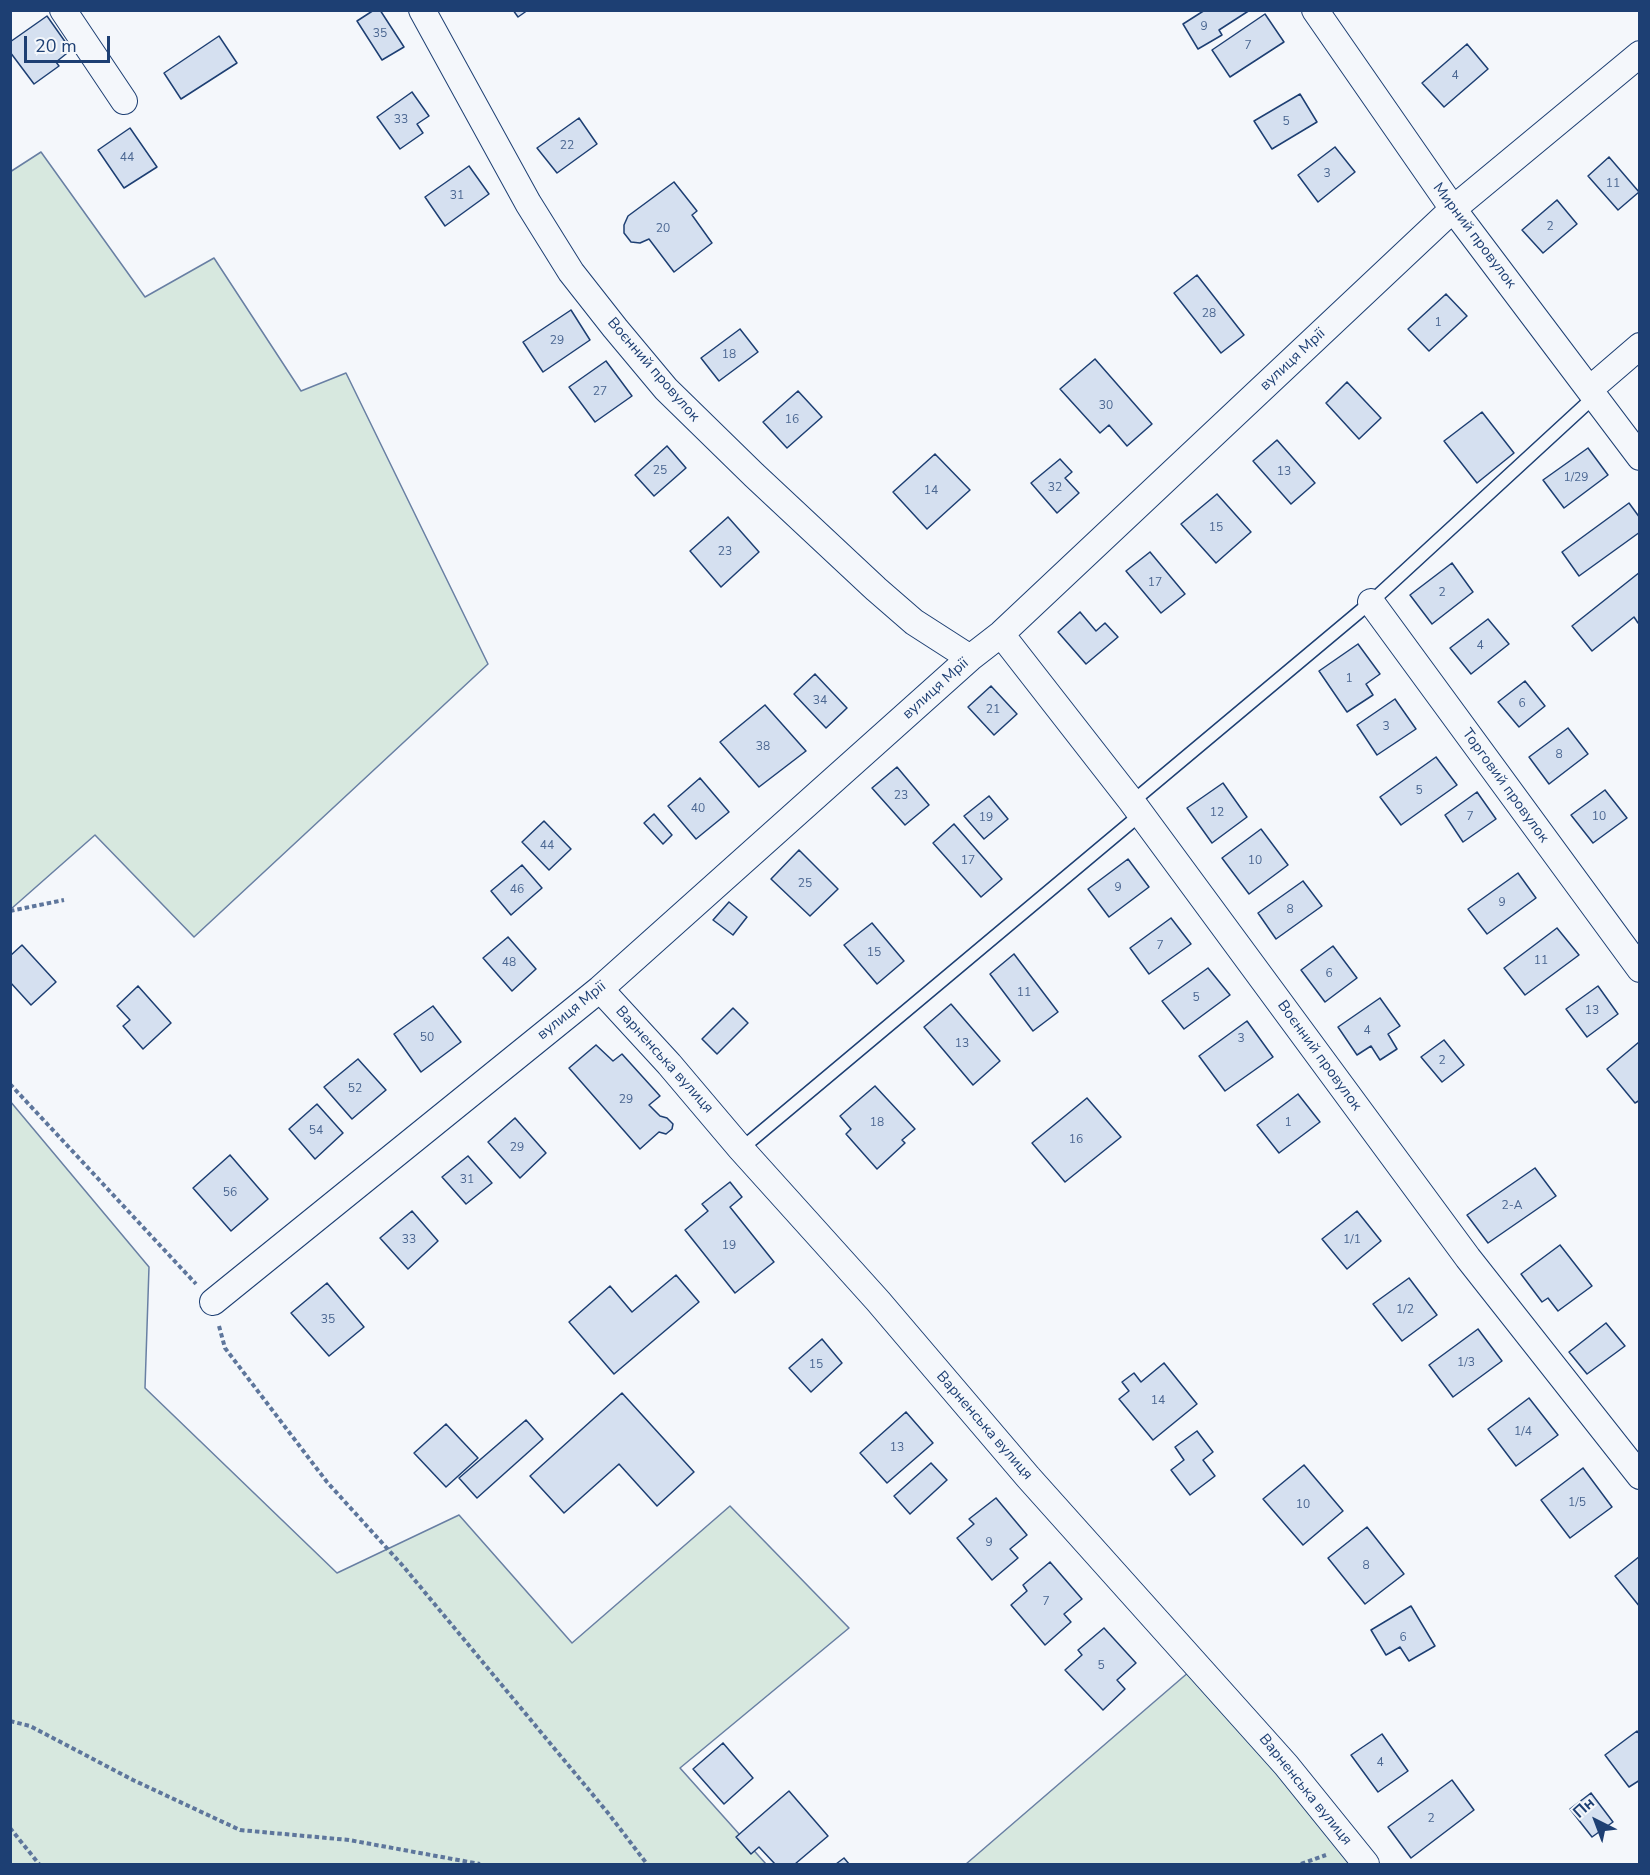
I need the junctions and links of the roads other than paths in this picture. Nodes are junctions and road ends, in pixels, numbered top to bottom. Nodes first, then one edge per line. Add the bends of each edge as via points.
1 (63, 10) edge
2 (422, 10) edge
3 (1315, 10) edge
4 (1640, 54) edge
5 (124, 100) dead end
6 (1453, 209) junction
7 (1640, 346) edge
8 (1592, 392) junction
9 (1640, 457) edge
10 (1371, 602) junction
11 (1001, 634) junction
12 (970, 658) junction
13 (1137, 808) junction
14 (1640, 969) edge
15 (600, 989) junction
16 (741, 1149) junction
17 (213, 1302) road end
18 (1640, 1476) edge
19 (1366, 1864) edge

1 - 5 street
2 - 12 street, Воєнний провулок via 528,203 565,262 666,389 876,589 914,622
3 - 6 street, Мирний провулок
4 - 6 street, вулиця Мрії
6 - 8 street, Мирний провулок
6 - 11 street, вулиця Мрії
7 - 8 street
8 - 9 street, Мирний провулок
8 - 10 lane
10 - 13 lane
10 - 14 street, Торговий провулок
11 - 12 street, вулиця Мрії
11 - 13 street, Воєнний провулок
12 - 15 street, вулиця Мрії
13 - 16 lane
13 - 18 street, Воєнний провулок via 1468,1258
15 - 16 street, Варненська вулиця
15 - 17 street, вулиця Мрії
16 - 19 street, Варненська вулиця via 1278,1756

